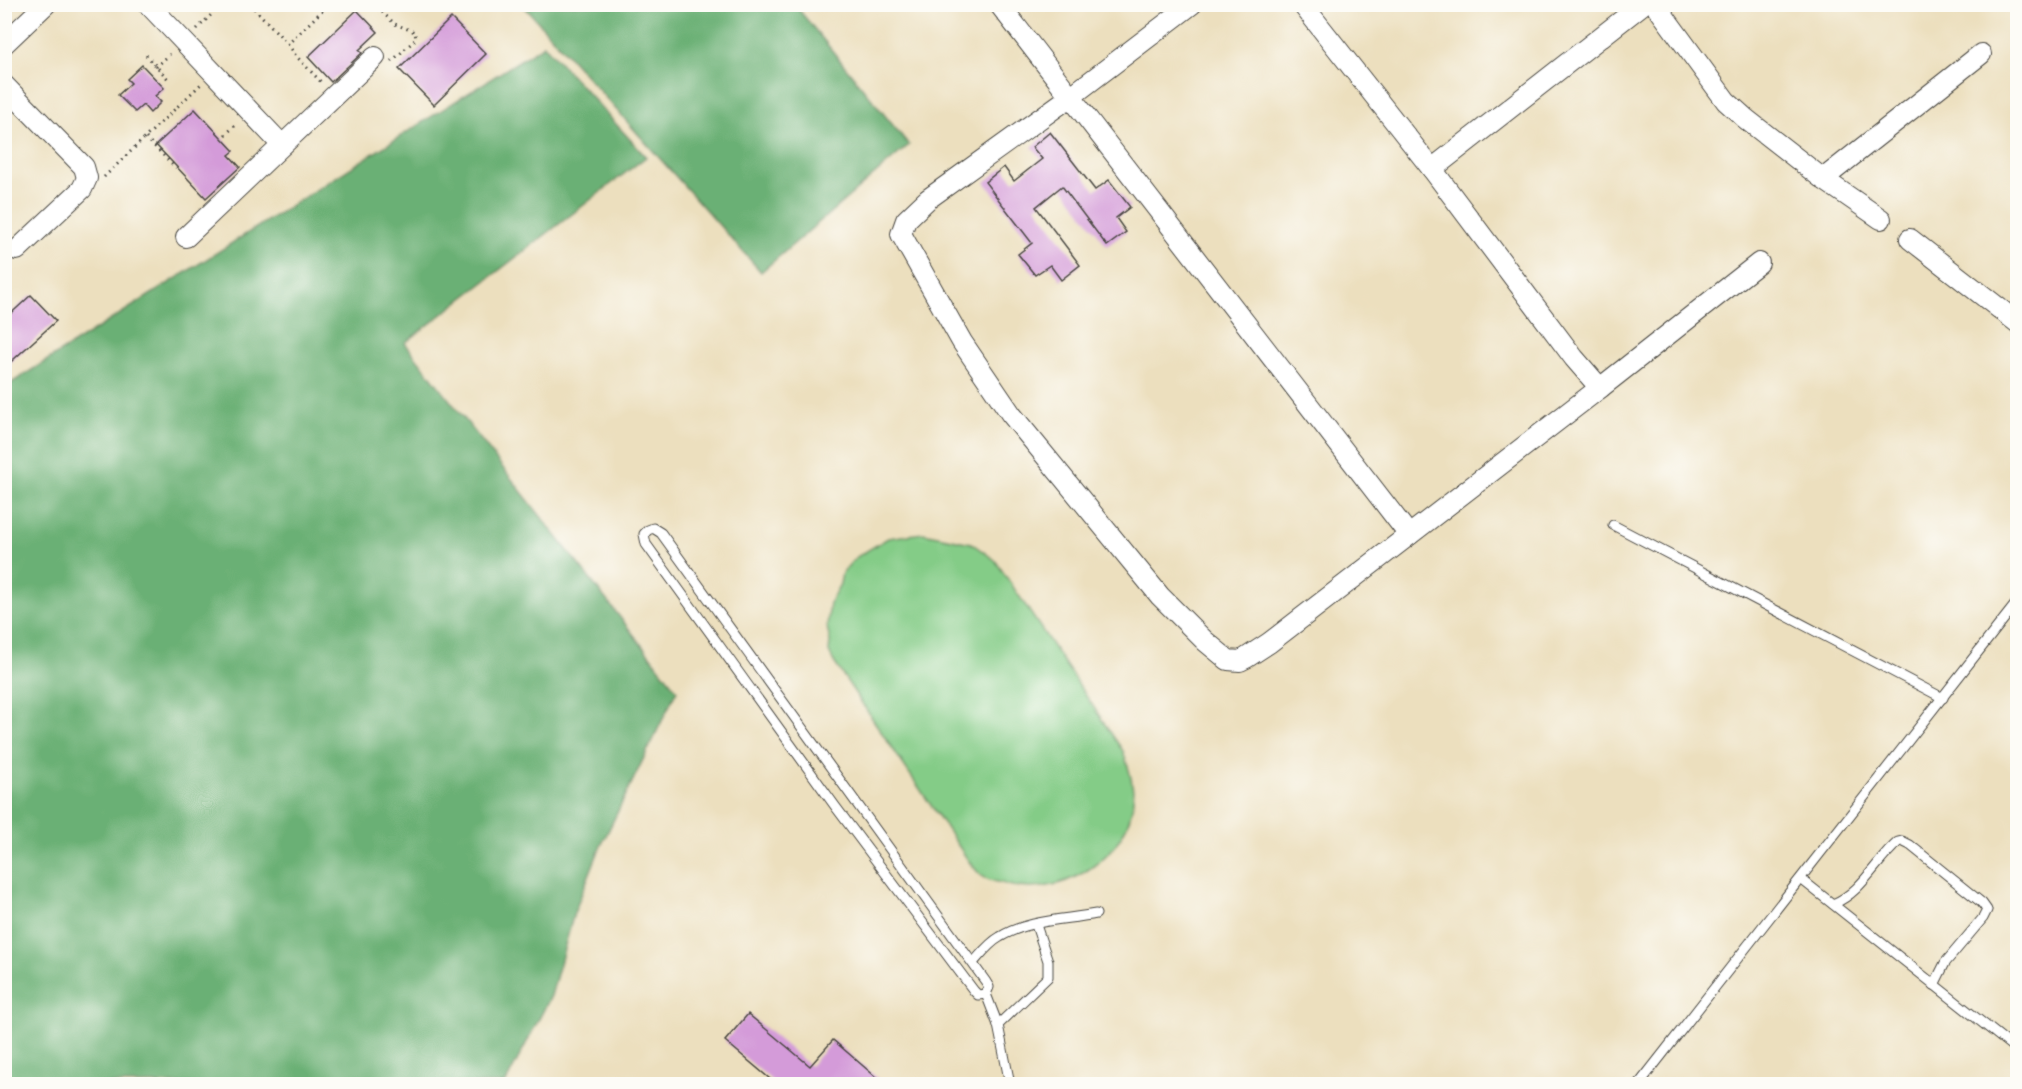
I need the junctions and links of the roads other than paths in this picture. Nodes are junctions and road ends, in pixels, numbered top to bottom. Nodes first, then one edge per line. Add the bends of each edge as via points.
1 (46, 4) edge
2 (148, 4) edge
3 (999, 4) edge
4 (1192, 4) edge
5 (1302, 4) edge
6 (1643, 4) edge
7 (1655, 4) edge
8 (4, 44) edge
9 (1981, 54) dead end
10 (375, 57) road end
11 (4, 85) edge
12 (1070, 97) junction
13 (282, 145) junction
14 (1432, 169) junction
15 (1823, 179) junction
16 (1881, 219) dead end
17 (186, 237) dead end
18 (1910, 239) dead end
19 (17, 250) dead end
20 (1760, 263) dead end
21 (2018, 323) edge
22 (1600, 388) junction
23 (1613, 525) dead end
24 (1408, 535) junction
25 (2018, 601) edge
26 (1943, 698) junction
27 (852, 794) junction
28 (835, 806) junction
29 (1801, 879) junction
30 (1833, 904) junction
31 (1096, 914) dead end
32 (1036, 925) junction
33 (973, 963) junction
34 (1934, 985) junction
35 (986, 994) junction
36 (998, 1025) junction
37 (2018, 1051) edge
38 (1010, 1084) edge
39 (1639, 1084) edge

1 - 8 street
2 - 13 street
3 - 12 street
4 - 12 street
5 - 14 street
6 - 14 street
7 - 15 street via 1736,111
9 - 15 street
10 - 13 street
11 - 19 street via 86,172 86,184
12 - 24 street
12 - 24 street via 928,199 901,230 962,342 1033,444 1160,596 1228,660 1240,661 1253,654
13 - 17 street
14 - 22 street
15 - 16 street
18 - 21 street
20 - 22 street
22 - 24 street
23 - 26 lane
25 - 26 lane
26 - 29 lane
27 - 28 lane
27 - 28 lane via 662,533 653,528 648,530 644,534 646,544
27 - 33 lane
28 - 35 lane via 974,991
29 - 30 lane
29 - 39 lane
30 - 34 lane
30 - 34 lane via 1856,889 1898,843 1906,842 1919,852 1987,910 1945,963
31 - 32 lane
32 - 33 lane via 997,938
32 - 36 lane via 1048,961 1048,977
33 - 35 lane via 988,987
34 - 37 lane
35 - 36 lane
36 - 38 lane

